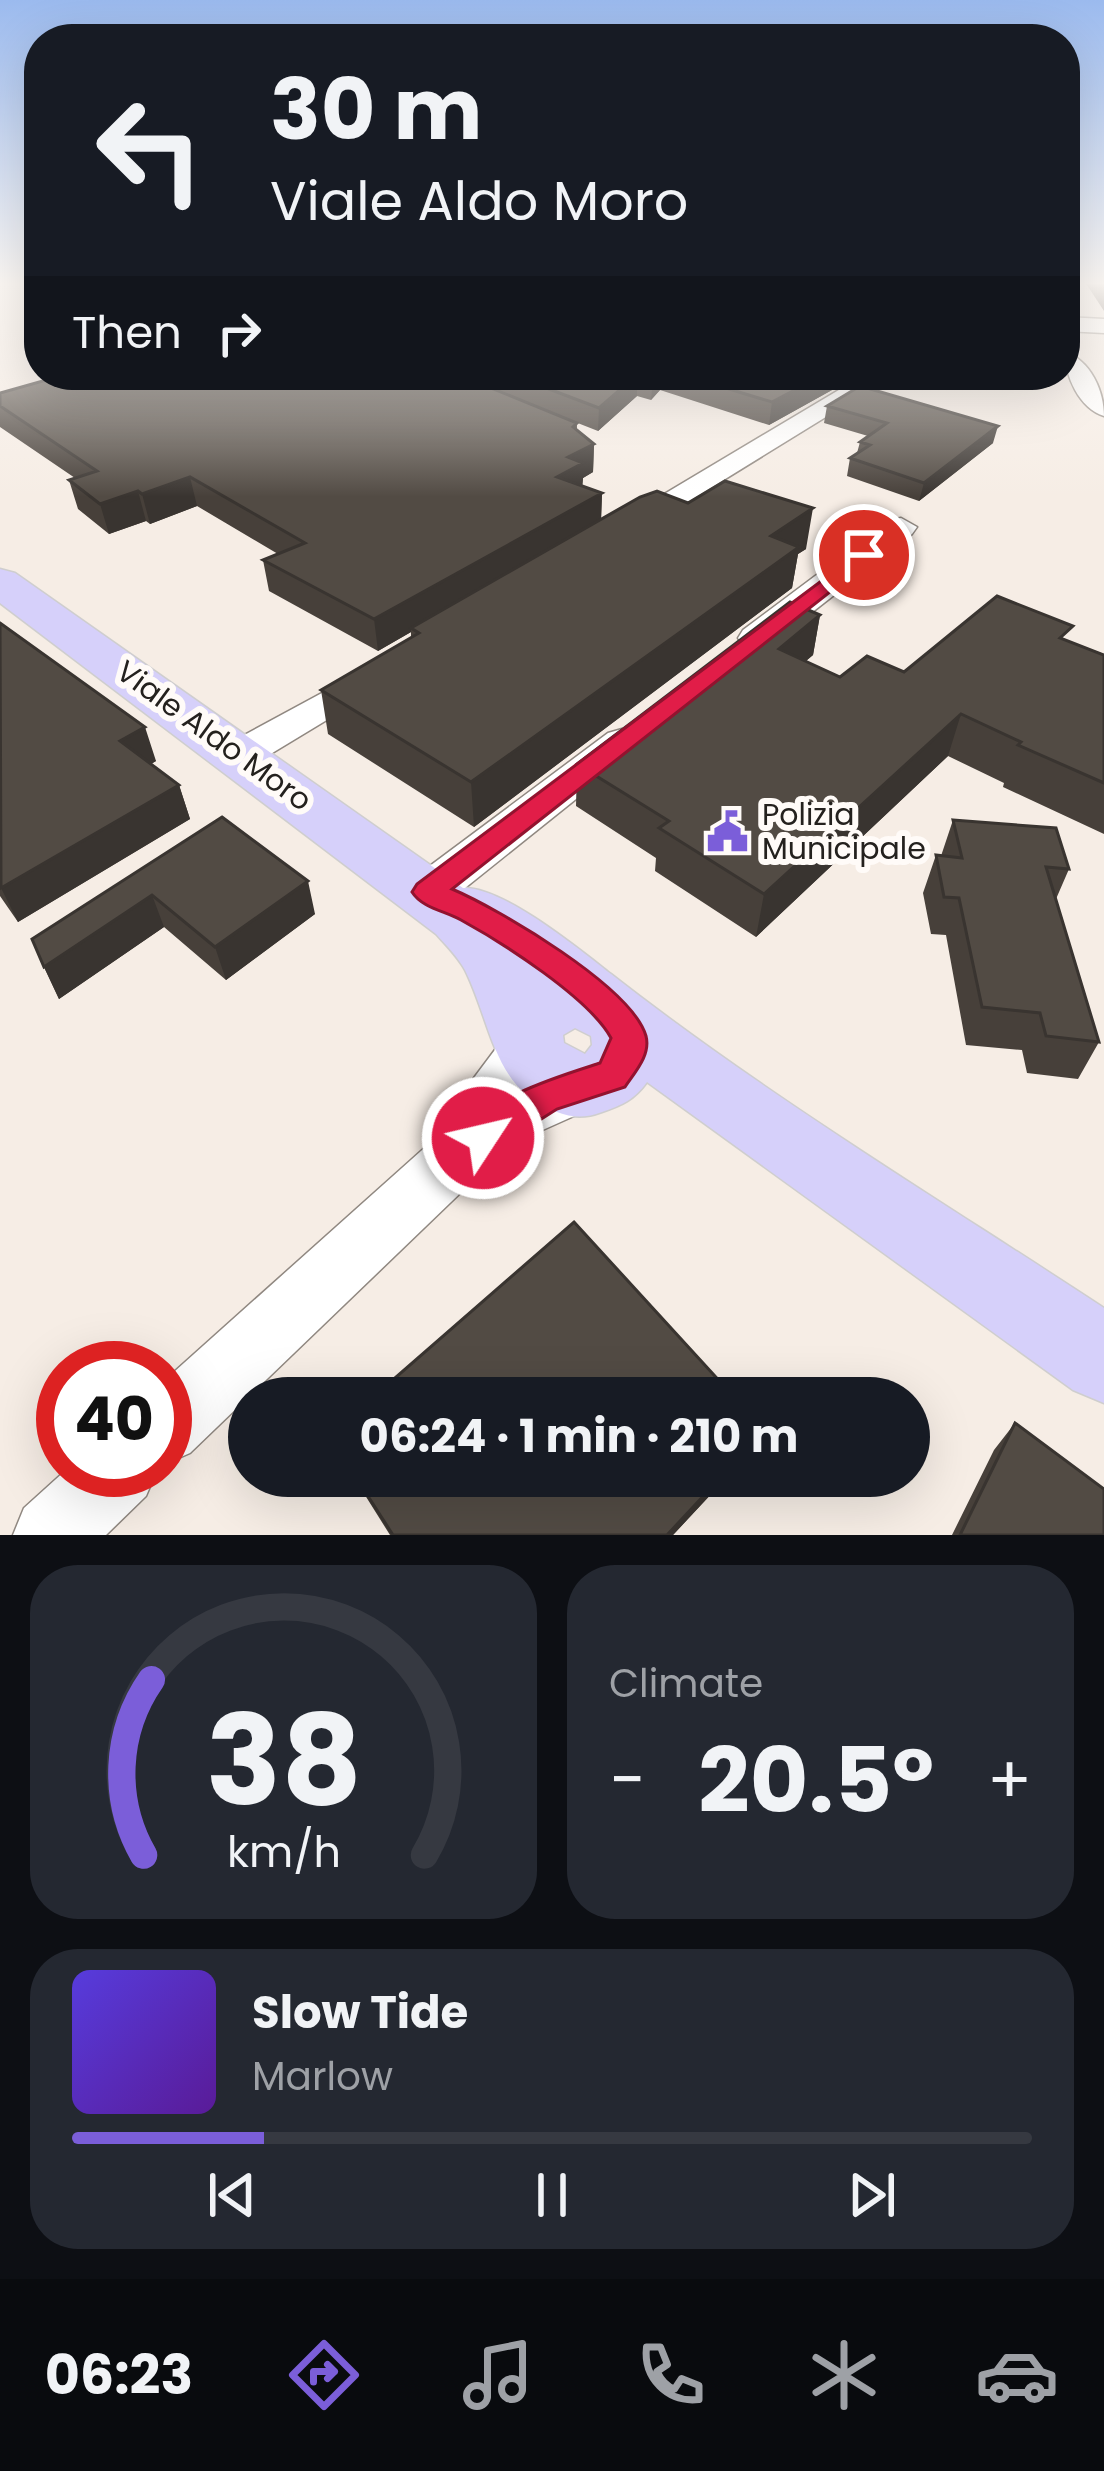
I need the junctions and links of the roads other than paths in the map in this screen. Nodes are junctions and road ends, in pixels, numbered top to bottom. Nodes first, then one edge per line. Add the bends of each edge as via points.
1 (1080, 377) edge
2 (857, 390) edge
3 (1104, 407) edge
4 (901, 527) dead end
5 (596, 544) edge
6 (0, 582) edge
7 (391, 665) edge
8 (718, 668) edge
9 (644, 725) edge
10 (239, 755) junction
11 (428, 892) junction
12 (577, 1046) junction
13 (1104, 1359) edge
14 (192, 1403) edge
15 (91, 1497) edge
16 (51, 1535) edge

1 - 3 street
2 - 5 street
4 - 8 street
6 - 10 main road, Viale Aldo Moro
7 - 10 street
9 - 11 street
10 - 11 main road, Viale Aldo Moro
11 - 12 main road, Viale Aldo Moro
12 - 13 main road via 812,1157
12 - 14 street via 546,1096 416,1192
15 - 16 street

